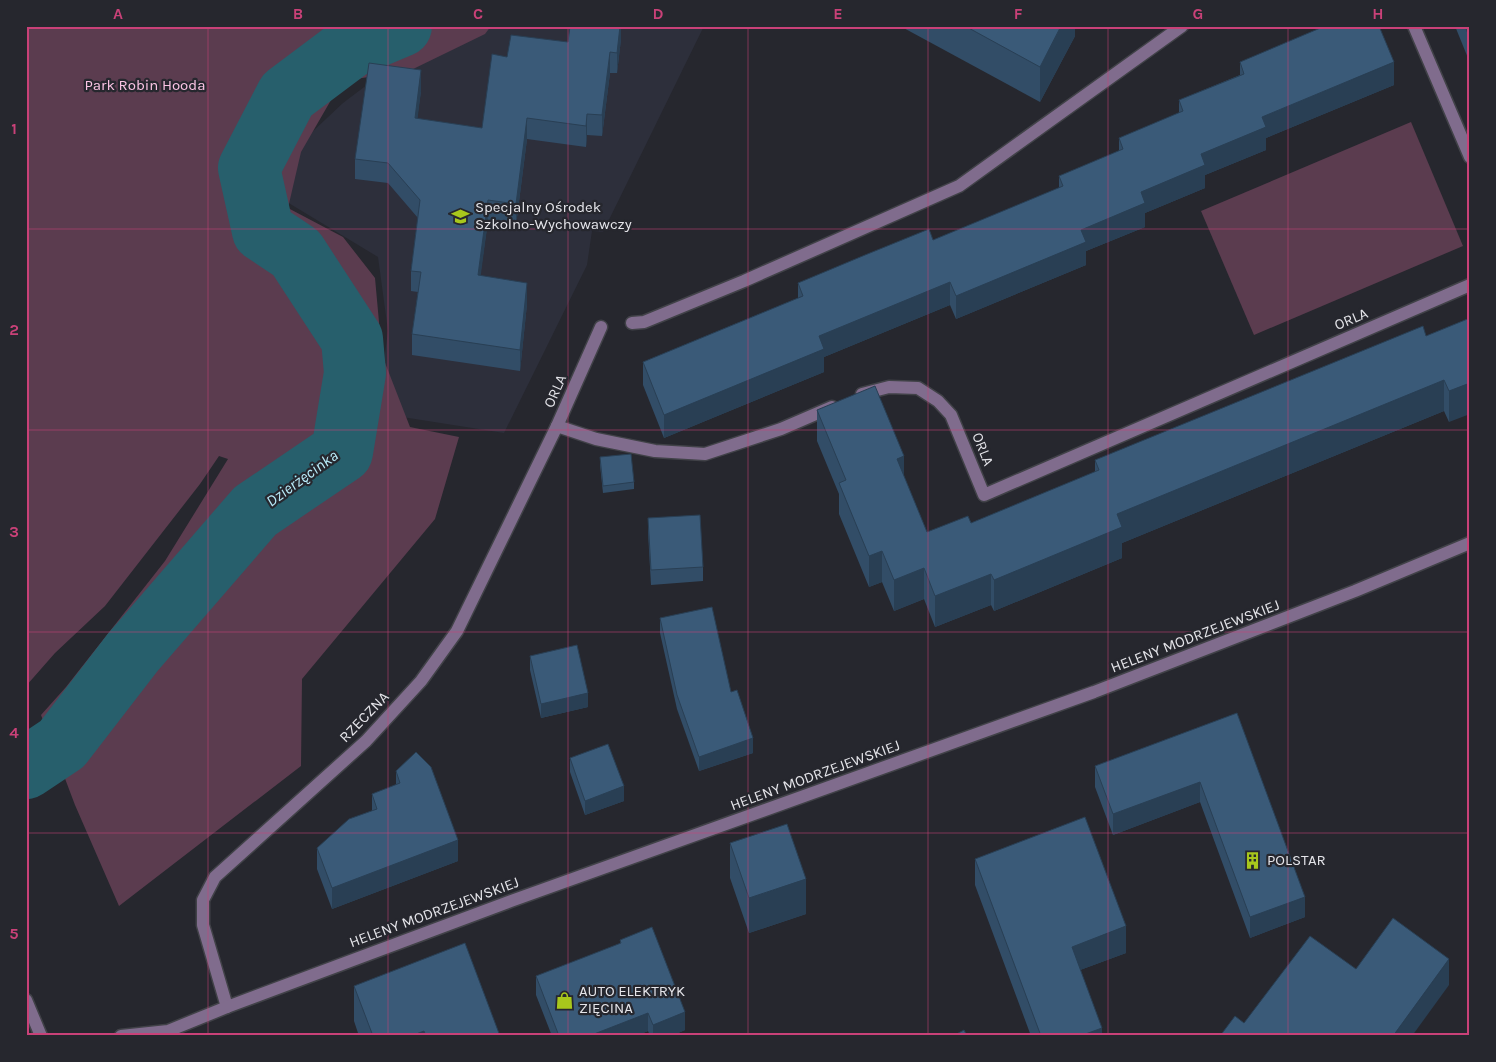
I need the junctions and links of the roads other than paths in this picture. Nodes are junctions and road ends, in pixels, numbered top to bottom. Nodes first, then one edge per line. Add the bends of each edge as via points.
1 (1182, 26) edge
2 (1414, 26) edge
3 (1470, 157) edge
4 (1470, 285) edge
5 (632, 323) dead end
6 (601, 327) dead end
7 (557, 426) junction
8 (1470, 543) edge
9 (26, 1000) edge
10 (226, 1007) junction
11 (166, 1034) edge
12 (43, 1036) edge
13 (121, 1036) edge

1 - 5 street via 959,186 744,282 644,322
2 - 3 street
4 - 7 street, ORLA via 984,496 951,415 938,401 918,388 889,387 846,401 781,429 705,454 654,451
6 - 7 street, ORLA
7 - 10 street, RZECZNA via 457,631 421,681 366,741 215,877 203,900 203,925
8 - 10 street, HELENY MODRZEJEWSKIEJ via 1094,692 560,883
9 - 12 street
10 - 11 street, HELENY MODRZEJEWSKIEJ
11 - 13 street, HELENY MODRZEJEWSKIEJ

